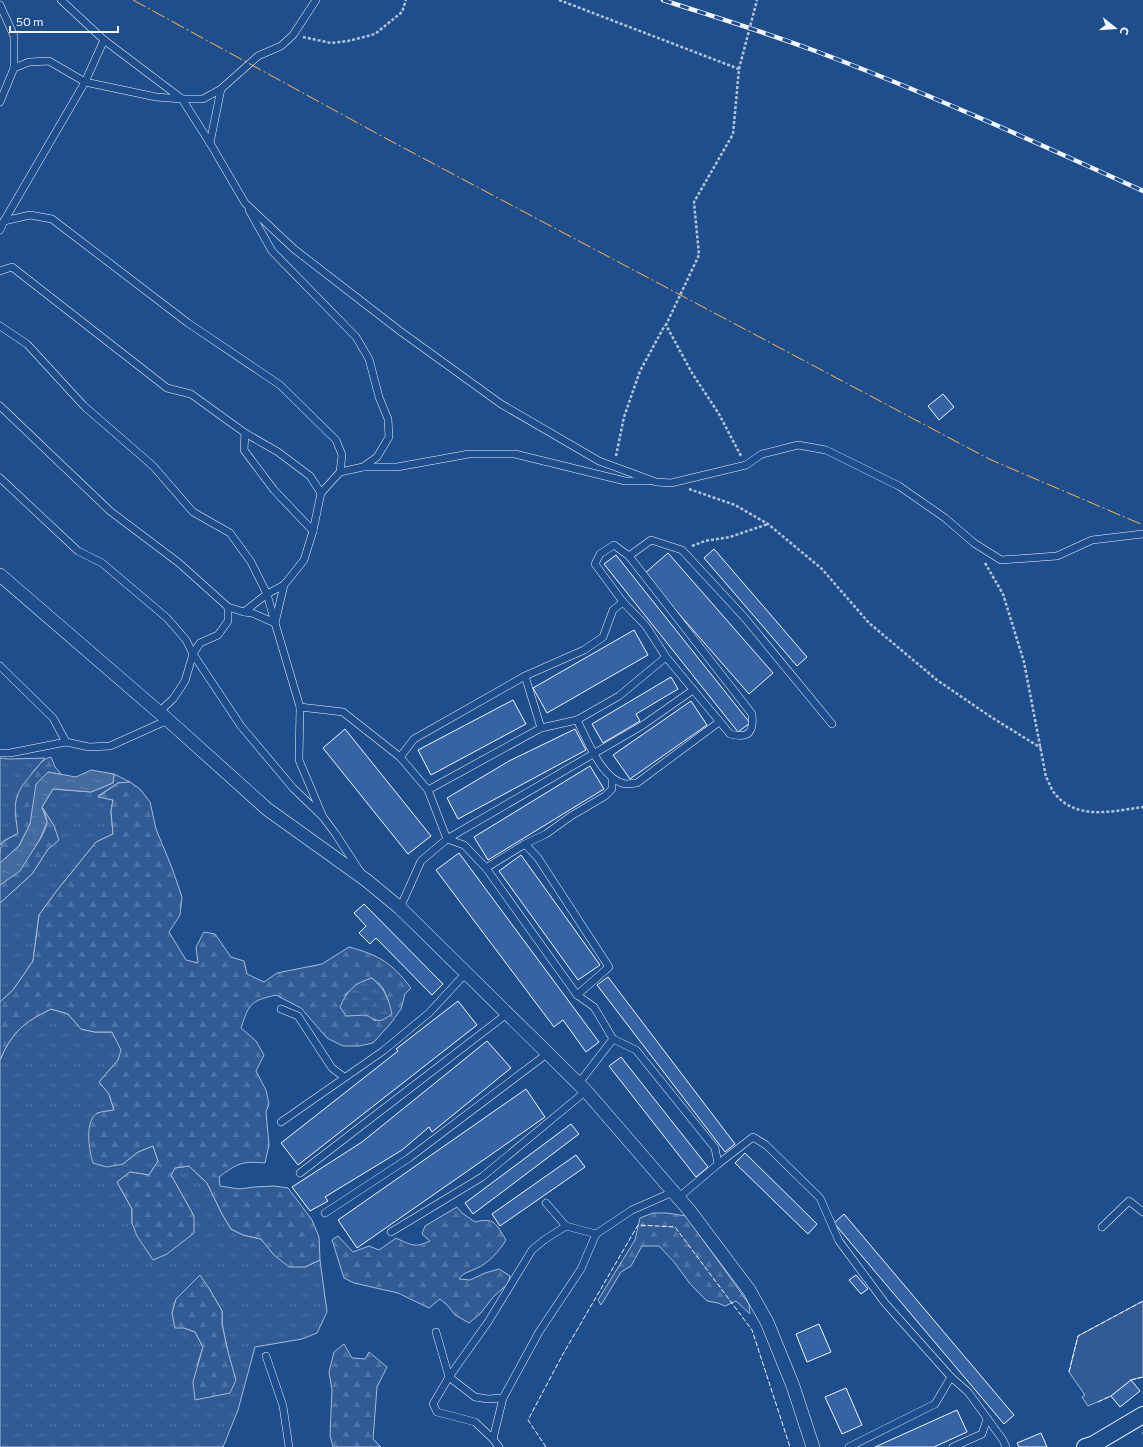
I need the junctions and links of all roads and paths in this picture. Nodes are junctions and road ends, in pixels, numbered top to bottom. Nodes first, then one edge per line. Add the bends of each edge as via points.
1 (60, 0) edge
2 (316, 0) edge
3 (406, 0) edge
4 (559, 0) edge
5 (757, 0) edge
6 (0, 5) edge
7 (293, 35) junction
8 (104, 40) junction
9 (14, 68) junction
10 (739, 69) junction
11 (85, 82) junction
12 (221, 89) junction
13 (182, 99) junction
14 (0, 102) edge
15 (210, 143) junction
16 (245, 203) junction
17 (4, 221) junction
18 (0, 230) edge
19 (0, 271) edge
20 (666, 325) junction
21 (0, 326) edge
22 (0, 406) edge
23 (245, 433) junction
24 (746, 465) junction
25 (614, 467) junction
26 (363, 468) junction
27 (340, 472) junction
28 (0, 478) edge
29 (656, 482) junction
30 (671, 483) junction
31 (321, 493) junction
32 (768, 524) junction
33 (313, 531) junction
34 (1143, 534) edge
35 (974, 543) junction
36 (682, 550) junction
37 (629, 556) junction
38 (0, 575) edge
39 (284, 585) junction
40 (266, 594) junction
41 (623, 602) junction
42 (228, 607) junction
43 (244, 612) junction
44 (275, 623) junction
45 (193, 654) junction
46 (666, 657) junction
47 (0, 666) edge
48 (525, 676) junction
49 (693, 690) junction
50 (300, 707) junction
51 (164, 716) junction
52 (577, 720) junction
53 (719, 722) junction
54 (832, 724) dead end
55 (541, 728) junction
56 (66, 742) junction
57 (1041, 748) junction
58 (0, 753) edge
59 (594, 754) junction
60 (400, 757) junction
61 (612, 778) junction
62 (428, 790) junction
63 (1143, 807) edge
64 (323, 817) junction
65 (447, 839) junction
66 (525, 844) junction
67 (486, 868) junction
68 (366, 880) junction
69 (400, 908) junction
70 (466, 973) junction
71 (577, 995) junction
72 (281, 1009) dead end
73 (508, 1013) junction
74 (613, 1039) junction
75 (548, 1053) junction
76 (344, 1077) junction
77 (583, 1087) junction
78 (281, 1122) dead end
79 (718, 1164) junction
80 (300, 1173) dead end
81 (676, 1195) junction
82 (546, 1203) dead end
83 (1143, 1212) edge
84 (325, 1213) dead end
85 (566, 1226) junction
86 (1102, 1227) dead end
87 (391, 1232) dead end
88 (596, 1234) junction
89 (436, 1332) dead end
90 (266, 1356) dead end
91 (450, 1377) junction
92 (951, 1377) junction
93 (503, 1398) junction
94 (1143, 1415) edge
95 (987, 1419) junction
96 (493, 1439) junction
97 (289, 1447) edge
98 (499, 1447) edge
99 (813, 1447) edge
100 (849, 1447) edge
101 (953, 1447) edge
102 (1006, 1447) edge
103 (1085, 1447) edge

1 - 8 lane
2 - 7 lane
3 - 7 path via 402,12 375,34 331,43
4 - 10 path
5 - 10 path
6 - 9 lane via 14,36
7 - 12 lane via 281,46 258,56
8 - 11 lane
8 - 13 lane
9 - 11 lane via 29,62 49,61
9 - 14 lane
10 - 20 path via 733,134 694,202 699,255
11 - 13 lane via 156,97
11 - 17 lane
12 - 13 lane via 203,99
12 - 15 lane
13 - 15 lane
15 - 16 lane
16 - 25 lane via 294,249 494,399 592,457
16 - 26 lane via 272,251 356,337 369,359 379,398 388,419 388,437 377,457
17 - 18 lane
17 - 27 lane via 30,215 52,219 188,323 280,385 336,440 342,455
19 - 23 lane via 12,268 167,388 191,394
20 - 24 path
20 - 25 path via 640,371 624,417
21 - 40 lane via 27,344 84,406 154,466 193,512 230,533 251,562
22 - 42 lane via 110,511 179,563
23 - 31 lane via 278,452 310,476
23 - 33 lane via 244,450 274,490
24 - 30 lane
24 - 35 lane via 762,454 798,445 826,450 899,486 945,518
25 - 29 lane
26 - 27 lane
26 - 29 lane via 397,467 469,454 515,454 624,481
27 - 31 lane
28 - 45 lane via 78,551 102,563 167,618 186,640
29 - 30 lane
30 - 32 path via 735,505
31 - 33 lane
32 - 36 path
32 - 57 path via 822,569 869,623 937,680
33 - 39 lane via 304,560
34 - 35 lane via 1092,540 1057,556 1001,560
35 - 57 path via 1003,594 1024,662
36 - 37 lane via 651,540
36 - 54 lane via 744,617
37 - 41 lane via 614,545 600,554 595,564
37 - 53 lane via 752,714 753,726 748,734 740,737 730,734
38 - 51 street
39 - 40 lane
39 - 44 lane
40 - 43 lane
40 - 44 lane
41 - 46 lane via 646,626
41 - 48 lane via 613,610 603,637 584,650
42 - 43 lane
42 - 45 lane via 228,621 218,635 200,643
43 - 44 lane
44 - 50 lane
45 - 51 lane via 185,680
45 - 64 lane via 241,726 293,788
46 - 49 lane
46 - 52 lane via 619,696
47 - 56 lane via 53,718
48 - 55 lane
48 - 60 lane via 414,738
49 - 53 lane
49 - 59 lane via 643,726
50 - 60 lane via 343,712
50 - 64 lane via 299,760
51 - 56 lane via 110,746 89,747
51 - 68 street via 267,809
52 - 55 lane
52 - 59 lane
53 - 61 lane via 637,783 627,784
55 - 62 lane
56 - 58 lane
57 - 63 path via 1046,777 1055,794 1073,809 1100,813
59 - 61 lane
59 - 65 lane
60 - 62 lane
61 - 66 lane via 612,789 604,796 546,834
62 - 65 lane
64 - 68 lane
65 - 67 lane via 464,845
65 - 69 lane via 421,861
66 - 67 lane
66 - 71 lane via 538,858 609,968
67 - 71 lane
68 - 69 street
69 - 70 street
70 - 73 street
70 - 76 lane via 429,1013 383,1052
71 - 74 lane via 594,1007
72 - 76 lane via 298,1016 332,1068
73 - 75 street
73 - 80 lane
74 - 77 lane
74 - 79 lane via 636,1050 715,1148
75 - 77 street
75 - 84 lane via 409,1158
76 - 78 lane
77 - 81 street
77 - 87 lane via 482,1177
79 - 81 lane
79 - 92 lane via 753,1137 766,1145 820,1198 839,1241 885,1303
81 - 88 lane via 632,1210
81 - 99 street via 749,1290 767,1322 793,1386
82 - 85 lane
83 - 86 lane via 1129,1201
85 - 88 lane
85 - 91 lane via 532,1250 488,1322
88 - 93 lane via 581,1269 539,1332
89 - 91 lane
90 - 97 lane via 283,1406
91 - 93 lane via 475,1397
91 - 96 lane via 433,1404 437,1412 475,1422
92 - 95 lane via 968,1392
92 - 100 lane via 936,1404
93 - 96 lane
94 - 103 street
95 - 101 lane via 982,1434
95 - 102 lane
96 - 98 lane

